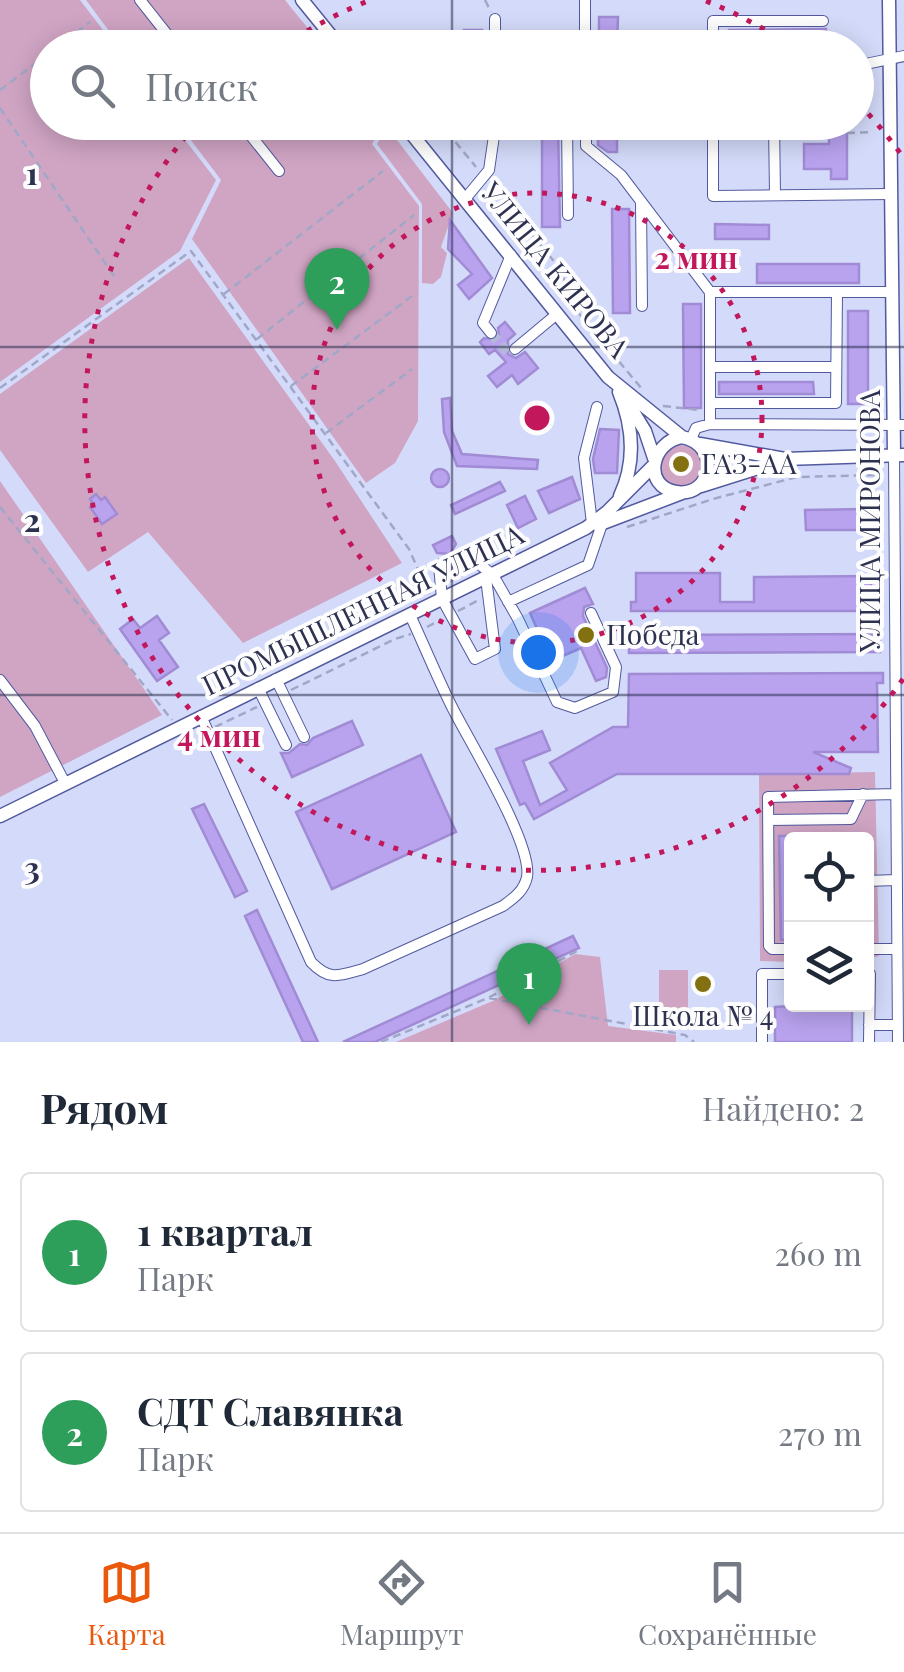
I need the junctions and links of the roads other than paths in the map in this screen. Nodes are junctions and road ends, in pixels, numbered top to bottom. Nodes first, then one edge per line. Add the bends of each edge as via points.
1 (140, 0) edge
2 (302, 0) edge
3 (585, 0) edge
4 (890, 0) edge
5 (494, 19) road end
6 (824, 21) dead end
7 (164, 30) edge
8 (326, 30) edge
9 (494, 30) edge
10 (585, 30) edge
11 (713, 30) edge
12 (897, 58) edge
13 (254, 140) edge
14 (417, 140) edge
15 (493, 140) edge
16 (566, 140) edge
17 (585, 140) edge
18 (713, 140) edge
19 (774, 140) edge
20 (897, 157) edge
21 (279, 171) dead end
22 (891, 194) junction
23 (774, 195) junction
24 (465, 199) junction
25 (640, 201) junction
26 (568, 215) dead end
27 (511, 255) junction
28 (896, 287) edge
29 (710, 292) junction
30 (836, 293) junction
31 (642, 306) dead end
32 (557, 314) junction
33 (491, 333) dead end
34 (515, 349) dead end
35 (712, 367) junction
36 (836, 367) junction
37 (608, 377) junction
38 (619, 392) junction
39 (836, 403) junction
40 (597, 407) dead end
41 (712, 407) junction
42 (710, 424) junction
43 (836, 424) junction
44 (899, 425) edge
45 (690, 440) junction
46 (899, 455) edge
47 (785, 459) junction
48 (654, 462) junction
49 (698, 486) junction
50 (683, 492) junction
51 (616, 504) junction
52 (593, 525) junction
53 (899, 541) edge
54 (458, 556) dead end
55 (446, 562) dead end
56 (490, 576) junction
57 (437, 601) junction
58 (508, 602) junction
59 (591, 612) dead end
60 (410, 615) junction
61 (276, 679) junction
62 (0, 680) edge
63 (258, 688) junction
64 (900, 692) edge
65 (201, 716) junction
66 (304, 738) dead end
67 (286, 745) dead end
68 (66, 783) junction
69 (863, 794) junction
70 (896, 794) junction
71 (0, 816) edge
72 (768, 820) junction
73 (896, 880) junction
74 (874, 881) edge
75 (784, 949) edge
76 (874, 949) edge
77 (897, 949) junction
78 (784, 974) edge
79 (869, 1012) edge
80 (869, 1025) junction
81 (898, 1025) junction
82 (762, 1042) edge
83 (869, 1042) edge
84 (898, 1042) edge

1 - 7 street
2 - 8 main road
3 - 10 street
4 - 12 main road, УЛИЦА МИРОНОВА
5 - 9 street
6 - 11 street via 713,21
12 - 20 main road, УЛИЦА МИРОНОВА
13 - 21 street
14 - 24 main road, УЛИЦА КИРОВА
15 - 24 street via 489,170
16 - 26 street
17 - 25 street
18 - 23 street via 713,196
19 - 23 street
20 - 22 main road, УЛИЦА МИРОНОВА
22 - 23 street
22 - 28 main road, УЛИЦА МИРОНОВА
24 - 27 main road, УЛИЦА КИРОВА
25 - 29 street
25 - 31 street
27 - 32 main road, УЛИЦА КИРОВА
27 - 33 street via 483,323
28 - 30 street
28 - 44 main road, УЛИЦА МИРОНОВА
29 - 30 street
29 - 35 street
30 - 36 street
32 - 34 street
32 - 37 main road, УЛИЦА КИРОВА
35 - 36 street
35 - 41 street
36 - 39 street
37 - 38 main road
37 - 45 main road, УЛИЦА КИРОВА
38 - 48 main road via 645,431
38 - 51 main road via 632,436
39 - 41 street
39 - 43 street
40 - 52 street via 584,458
41 - 42 street
42 - 43 street
42 - 45 street via 696,428
43 - 44 street
44 - 46 main road, УЛИЦА МИРОНОВА
45 - 47 main road, УЛИЦА КИРОВА
45 - 48 main road via 664,443
45 - 49 main road via 707,456
46 - 47 main road, УЛИЦА КИРОВА
46 - 53 street, УЛИЦА МИРОНОВА
47 - 49 main road
48 - 50 main road via 666,488
48 - 51 main road
49 - 50 main road
50 - 52 main road
51 - 52 main road
52 - 56 main road, ПРОМЫШЛЕННАЯ УЛИЦА
52 - 58 street via 588,565
53 - 64 street, УЛИЦА МИРОНОВА
54 - 56 street via 466,553
55 - 57 street via 439,565
56 - 57 main road, ПРОМЫШЛЕННАЯ УЛИЦА
56 - 57 street via 496,649 475,659
56 - 58 street
57 - 60 main road, ПРОМЫШЛЕННАЯ УЛИЦА
58 - 59 street via 557,702 575,708 613,692 616,667
60 - 61 main road, ПРОМЫШЛЕННАЯ УЛИЦА
60 - 65 street via 526,858 519,895 503,906 362,969 322,974
61 - 63 main road, ПРОМЫШЛЕННАЯ УЛИЦА
61 - 66 street
62 - 68 street
63 - 65 main road, ПРОМЫШЛЕННАЯ УЛИЦА
63 - 67 street
64 - 70 street, УЛИЦА МИРОНОВА
65 - 68 main road, ПРОМЫШЛЕННАЯ УЛИЦА
68 - 71 main road, ПРОМЫШЛЕННАЯ УЛИЦА
69 - 70 street
69 - 72 street via 851,818
69 - 72 street via 771,796
70 - 73 street, УЛИЦА МИРОНОВА
72 - 75 street via 768,946
73 - 74 street
73 - 77 street, УЛИЦА МИРОНОВА
76 - 77 street
77 - 81 street, УЛИЦА МИРОНОВА
78 - 82 street via 762,974
79 - 80 street
80 - 81 street
80 - 83 street
81 - 84 street, УЛИЦА МИРОНОВА

